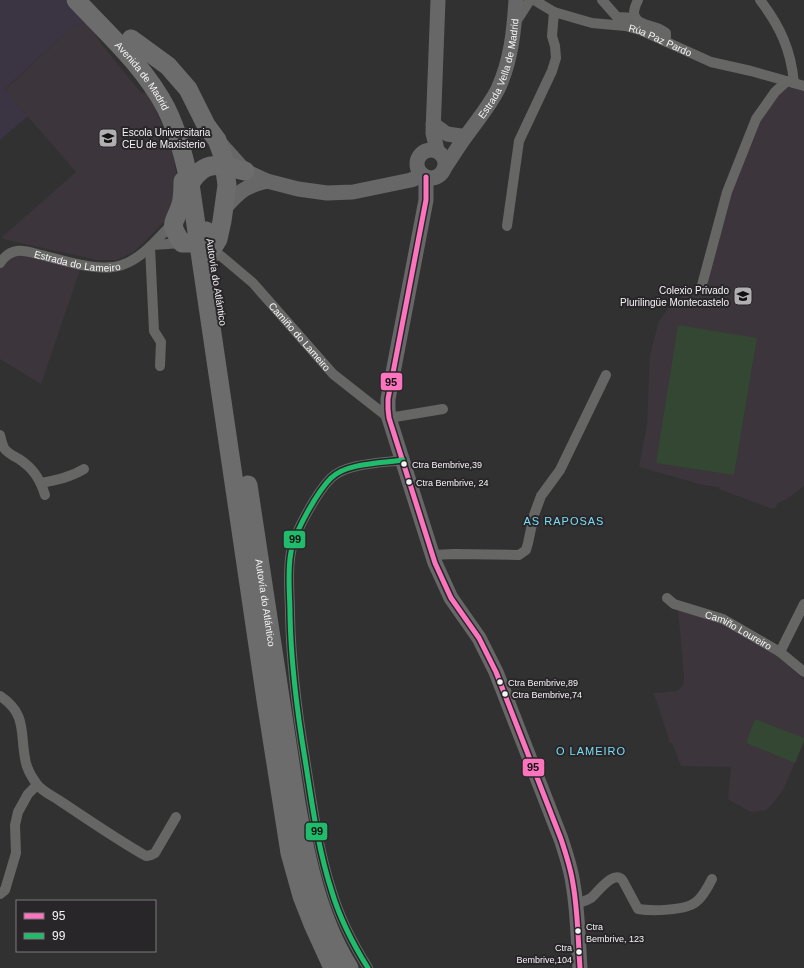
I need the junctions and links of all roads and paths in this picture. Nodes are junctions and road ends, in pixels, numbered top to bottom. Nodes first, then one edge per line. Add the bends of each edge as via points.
1 (76, 0) edge
2 (94, 0) edge
3 (438, 0) edge
4 (516, 0) edge
5 (530, 0) edge
6 (534, 0) edge
7 (602, 0) edge
8 (638, 0) edge
9 (760, 0) edge
10 (554, 12) junction
11 (636, 18) junction
12 (515, 23) junction
13 (131, 39) junction
14 (666, 42) junction
15 (795, 84) edge
16 (433, 128) junction
17 (465, 134) junction
18 (217, 140) junction
19 (430, 153) junction
20 (184, 156) junction
21 (224, 165) junction
22 (245, 171) junction
23 (194, 178) junction
24 (428, 180) junction
25 (267, 181) junction
26 (387, 184) junction
27 (181, 204) junction
28 (223, 210) junction
29 (173, 223) junction
30 (507, 226) dead end
31 (203, 243) junction
32 (0, 246) edge
33 (151, 246) junction
34 (8, 254) junction
35 (0, 262) edge
36 (702, 285) dead end
37 (160, 366) dead end
38 (606, 375) dead end
39 (443, 409) dead end
40 (389, 418) junction
41 (0, 435) edge
42 (403, 460) junction
43 (84, 469) dead end
44 (42, 483) junction
45 (45, 495) dead end
46 (433, 555) junction
47 (667, 598) dead end
48 (804, 604) edge
49 (780, 652) junction
50 (804, 672) edge
51 (0, 696) edge
52 (37, 785) junction
53 (176, 817) dead end
54 (712, 879) dead end
55 (0, 894) edge
56 (576, 904) junction
57 (333, 968) edge
58 (349, 968) edge
59 (368, 968) edge
60 (580, 968) edge

1 - 20 highway, Avenida de Madrid via 122,48 152,86 169,115
2 - 13 highway, Avenida de Madrid
3 - 16 street
4 - 12 street, Estrada Vella de Madrid
5 - 12 street
6 - 10 street, Rúa Paz Pardo
7 - 11 street via 617,17
8 - 11 street via 634,14
9 - 15 street via 783,36
10 - 14 street, Rúa Paz Pardo via 592,23 626,26
10 - 30 street via 552,36 556,58 518,141
11 - 14 street via 666,33
12 - 17 street, Estrada Vella de Madrid via 510,52 498,89 480,117
13 - 18 highway via 168,66 188,89 206,125
13 - 23 highway, Avenida de Madrid via 167,85 178,104 188,129
14 - 15 street, Rúa Paz Pardo via 711,62
15 - 36 street via 775,92 756,119 728,192
16 - 17 street via 447,134
16 - 19 street
17 - 19 street, Estrada Vella de Madrid
17 - 24 street, Estrada Vella de Madrid
18 - 21 highway
18 - 22 street
19 - 24 street via 418,168
19 - 24 street via 444,158
19 - 26 street, Estrada Vella de Madrid
20 - 23 highway, Avenida de Madrid
20 - 27 highway
21 - 22 highway
21 - 23 highway via 207,166
21 - 28 highway via 227,186
22 - 25 street, Estrada Vella de Madrid
23 - 27 highway
23 - 31 highway, Avenida de Madrid
24 - 26 street, Estrada Vella de Madrid
24 - 40 street via 388,399
25 - 26 street, Estrada Vella de Madrid via 298,189 339,193
25 - 28 street via 238,193
27 - 29 highway
28 - 31 highway
29 - 31 highway via 175,233
29 - 33 street, Estrada do Lameiro
31 - 33 street, Estrada do Lameiro
31 - 40 street, Camiño do Lameiro via 253,283 333,374
31 - 57 highway, Autovía do Atlántico via 290,853 305,903
31 - 58 highway, Autovía do Atlántico via 305,851 315,893 324,917
32 - 34 street
33 - 34 street, Estrada do Lameiro via 132,260 114,267 81,264 24,251
33 - 37 street via 154,331 161,342
34 - 35 street
38 - 46 street via 560,470 540,496 526,550 519,555
39 - 40 street
40 - 42 street
41 - 44 street via 4,447 10,454 28,465
42 - 46 street
42 - 59 street via 352,467 340,471 331,478 296,533 290,564 293,681 322,856 342,919 355,948
43 - 44 street via 76,474
44 - 45 street
46 - 56 street via 451,598 479,638 496,672 561,840
47 - 49 street, Camiño Loureiro via 674,604 723,619
48 - 49 street
49 - 50 street, Camiño Loureiro
51 - 52 street via 9,702 20,720 25,760
52 - 53 street via 117,840 146,856 155,853
52 - 55 street via 28,794 18,812 15,825 16,853 5,890
54 - 56 street via 697,902 666,910 638,909 621,878 618,877 611,879 590,898
56 - 60 street

